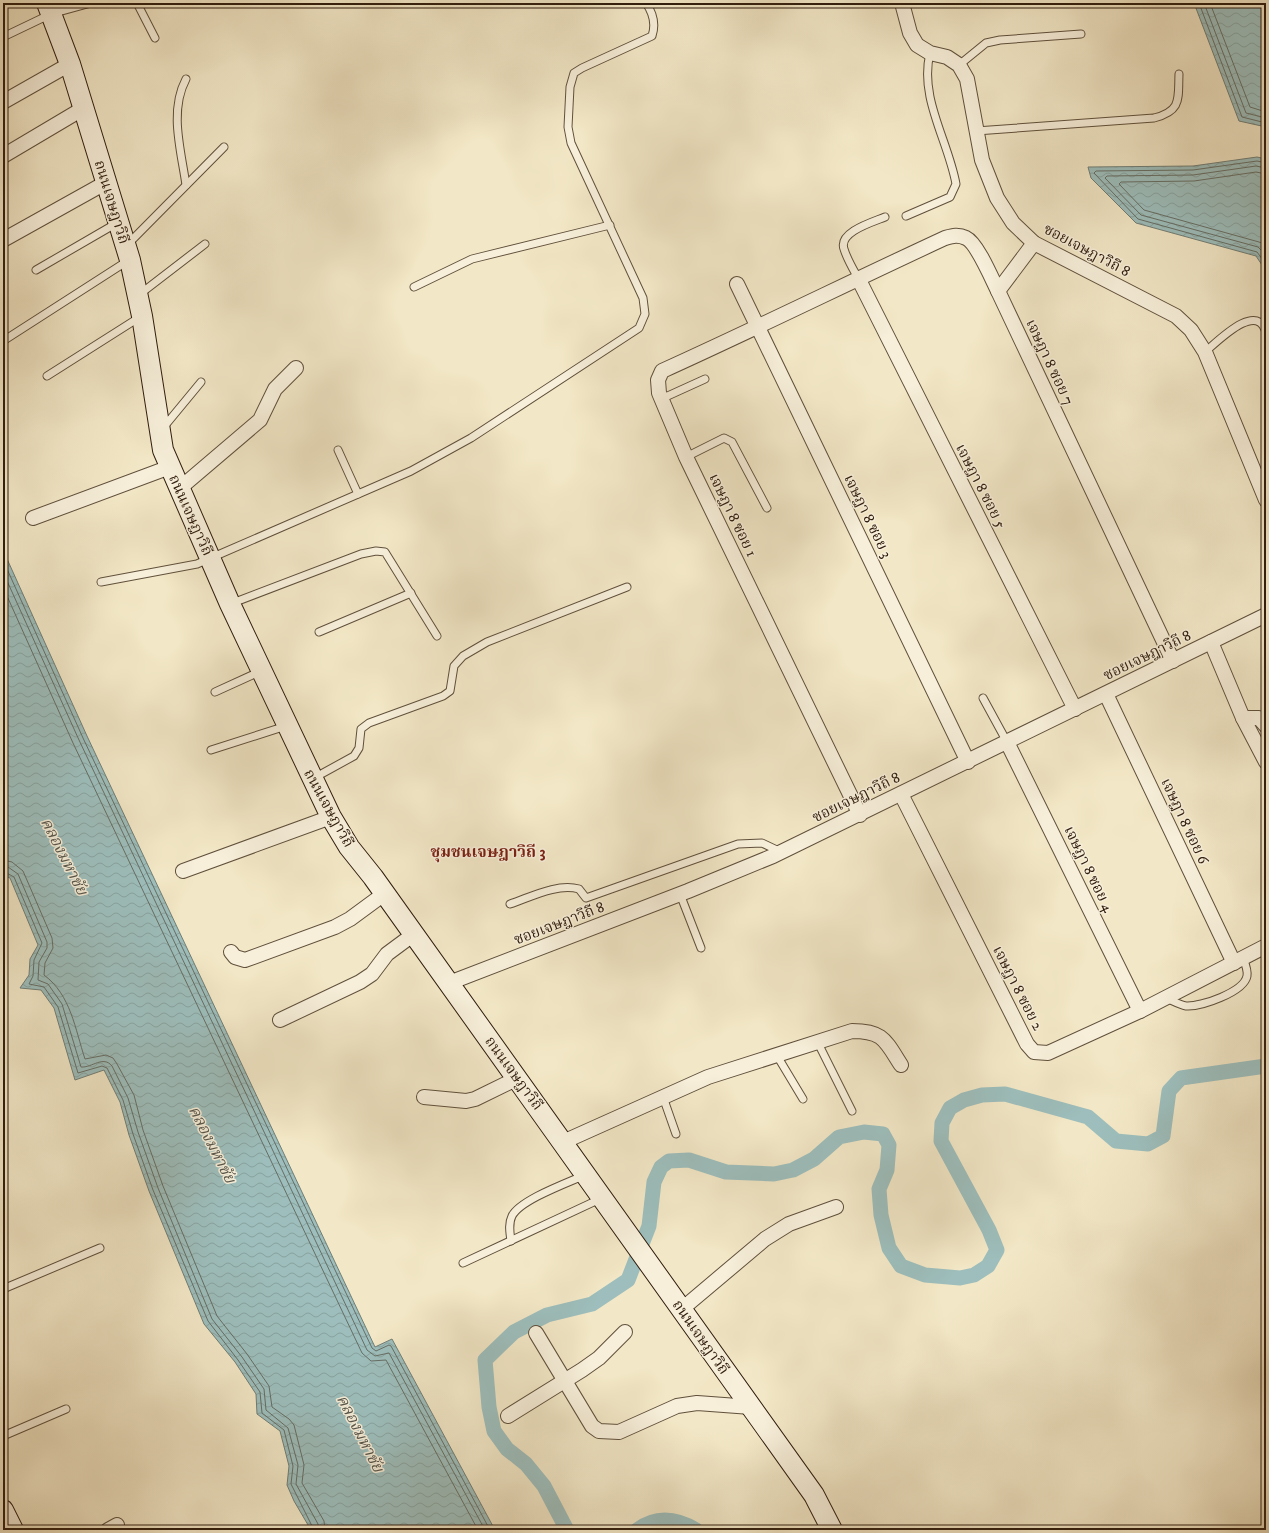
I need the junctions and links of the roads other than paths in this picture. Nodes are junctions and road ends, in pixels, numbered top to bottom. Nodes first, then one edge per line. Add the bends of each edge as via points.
1 (91, 3) edge
2 (137, 3) edge
3 (646, 3) edge
4 (902, 3) edge
5 (49, 9) edge
6 (1081, 34) dead end
7 (3, 37) edge
8 (155, 38) dead end
9 (930, 53) junction
10 (70, 64) junction
11 (959, 65) junction
12 (1179, 74) dead end
13 (186, 79) dead end
14 (3, 102) edge
15 (84, 108) junction
16 (976, 131) junction
17 (224, 148) dead end
18 (3, 156) edge
19 (107, 182) junction
20 (186, 185) junction
21 (906, 216) dead end
22 (885, 217) dead end
23 (118, 222) junction
24 (610, 225) junction
25 (3, 240) edge
26 (1034, 243) junction
27 (206, 244) dead end
28 (128, 253) junction
29 (36, 270) dead end
30 (858, 278) junction
31 (737, 284) dead end
32 (414, 287) dead end
33 (998, 291) junction
34 (138, 296) junction
35 (808, 303) joint
36 (142, 316) junction
37 (757, 328) junction
38 (1266, 333) edge
39 (3, 341) edge
40 (1205, 352) junction
41 (296, 368) dead end
42 (47, 376) dead end
43 (705, 379) dead end
44 (201, 382) dead end
45 (661, 399) junction
46 (159, 432) junction
47 (338, 450) dead end
48 (686, 457) junction
49 (170, 467) junction
50 (179, 488) junction
51 (358, 494) junction
52 (1266, 500) edge
53 (767, 508) dead end
54 (33, 518) dead end
55 (210, 558) junction
56 (101, 582) dead end
57 (627, 587) dead end
58 (412, 593) junction
59 (230, 604) junction
60 (1266, 615) edge
61 (319, 632) dead end
62 (437, 636) dead end
63 (1211, 642) junction
64 (1172, 661) junction
65 (261, 671) junction
66 (215, 692) dead end
67 (1106, 694) junction
68 (983, 698) dead end
69 (1075, 709) junction
70 (1243, 718) junction
71 (286, 726) junction
72 (1266, 726) edge
73 (1007, 742) junction
74 (211, 750) dead end
75 (968, 762) junction
76 (1266, 762) edge
77 (312, 779) junction
78 (901, 794) junction
79 (860, 815) junction
80 (331, 817) junction
81 (781, 852) junction
82 (183, 871) dead end
83 (384, 894) junction
84 (680, 894) junction
85 (510, 904) dead end
86 (414, 934) junction
87 (1266, 946) edge
88 (700, 948) dead end
89 (231, 952) dead end
90 (1238, 960) junction
91 (449, 983) junction
92 (1166, 998) junction
93 (1140, 1011) junction
94 (280, 1020) dead end
95 (817, 1041) junction
96 (776, 1054) junction
97 (901, 1065) dead end
98 (518, 1078) junction
99 (424, 1097) dead end
100 (663, 1097) junction
101 (803, 1099) dead end
102 (852, 1111) dead end
103 (676, 1134) dead end
104 (563, 1142) junction
105 (586, 1174) junction
106 (603, 1198) junction
107 (836, 1207) dead end
108 (511, 1241) junction
109 (100, 1248) dead end
110 (463, 1264) dead end
111 (3, 1289) edge
112 (682, 1309) junction
113 (625, 1332) dead end
114 (536, 1333) dead end
115 (565, 1381) junction
116 (751, 1407) junction
117 (66, 1409) dead end
118 (508, 1416) dead end
119 (3, 1436) edge
120 (3, 1510) edge
121 (13, 1530) edge
122 (832, 1530) edge

1 - 5 lane
2 - 8 lane
3 - 24 lane via 655,28 652,36 582,68 574,73 570,87 568,127 571,143
4 - 9 street via 910,33 917,45
5 - 7 lane
5 - 10 street, ถนนเจษฎาวิถี
6 - 11 lane via 986,43
9 - 11 street via 947,57
9 - 21 lane via 926,66 932,108 956,184 950,197
10 - 14 street
10 - 15 street, ถนนเจษฎาวิถี
11 - 16 street, ซอยเจษฎาวิถี 8 via 967,79
12 - 16 lane via 1175,108 1168,114 1154,118
13 - 20 lane via 180,90 177,119
15 - 18 street
15 - 19 street, ถนนเจษฎาวิถี
16 - 26 street, ซอยเจษฎาวิถี 8 via 982,160 997,198 1013,223
17 - 20 lane
19 - 23 street, ถนนเจษฎาวิถี
19 - 25 street
20 - 28 lane
22 - 30 lane via 850,233 845,238 843,248
23 - 28 street, ถนนเจษฎาวิถี
23 - 29 lane
24 - 32 lane via 472,259
24 - 51 lane via 644,298 645,314 639,328 471,438 411,471
26 - 33 street
26 - 40 street, ซอยเจษฎาวิถี 8 via 1176,316 1191,330
27 - 34 lane
28 - 34 street, ถนนเจษฎาวิถี
28 - 39 lane
30 - 33 street, เจษฎา 8 ซอย 7 via 944,238 957,235 967,238 975,248
30 - 35 street, เจษฎา 8 ซอย 7
30 - 69 street, เจษฎา 8 ซอย 5
31 - 37 street, เจษฎา 8 ซอย 3
33 - 64 street, เจษฎา 8 ซอย 7
34 - 36 street, ถนนเจษฎาวิถี
35 - 37 street, เจษฎา 8 ซอย 1
36 - 42 lane
36 - 46 street, ถนนเจษฎาวิถี
37 - 45 street, เจษฎา 8 ซอย 1 via 662,371 658,380
37 - 75 street, เจษฎา 8 ซอย 3
38 - 40 lane via 1262,322 1256,319 1249,320
40 - 52 street, ซอยเจษฎาวิถี 8
41 - 50 street via 275,389 260,420
43 - 45 lane
44 - 46 lane
45 - 48 street, เจษฎา 8 ซอย 1
46 - 49 street, ถนนเจษฎาวิถี
47 - 51 lane
48 - 53 lane via 724,438 732,442
48 - 79 street, เจษฎา 8 ซอย 1
49 - 50 street, ถนนเจษฎาวิถี
49 - 54 street
50 - 55 street, ถนนเจษฎาวิถี
51 - 55 lane
55 - 56 lane via 183,567
55 - 59 street, ถนนเจษฎาวิถี
57 - 77 lane via 488,642 463,656 454,666 450,691 443,696 369,723 361,729 360,748 354,756
58 - 59 lane via 385,552 376,551 361,554
58 - 61 lane
58 - 62 lane
59 - 65 street, ถนนเจษฎาวิถี
60 - 63 street, ซอยเจษฎาวิถี 8
63 - 64 street, ซอยเจษฎาวิถี 8
63 - 70 street
64 - 67 street, ซอยเจษฎาวิถี 8
65 - 66 lane
65 - 71 street, ถนนเจษฎาวิถี
67 - 69 street, ซอยเจษฎาวิถี 8
67 - 90 street, เจษฎา 8 ซอย 6
68 - 73 lane
69 - 73 street, ซอยเจษฎาวิถี 8
70 - 72 street via 1259,718
70 - 76 street
71 - 74 lane
71 - 77 street, ถนนเจษฎาวิถี
73 - 75 street, ซอยเจษฎาวิถี 8
73 - 93 street, เจษฎา 8 ซอย 4
75 - 78 street, ซอยเจษฎาวิถี 8
77 - 80 street, ถนนเจษฎาวิถี
78 - 79 street, ซอยเจษฎาวิถี 8
78 - 93 street, เจษฎา 8 ซอย 2 via 1027,1044 1034,1052 1048,1053
79 - 81 street, ซอยเจษฎาวิถี 8
80 - 82 street
80 - 83 street, ถนนเจษฎาวิถี via 349,847
81 - 84 street, ซอยเจษฎาวิถี 8
81 - 85 lane via 762,843 738,844 586,898 579,888 557,888
83 - 86 street, ถนนเจษฎาวิถี
83 - 89 street via 335,927 245,960 234,957
84 - 88 lane
84 - 91 street, ซอยเจษฎาวิถี 8
86 - 91 street, ถนนเจษฎาวิถี
86 - 94 street via 387,954 372,974 360,982
87 - 90 street, เจษฎา 8 ซอย 2
90 - 92 street, เจษฎา 8 ซอย 2
90 - 92 lane via 1247,968 1243,984 1214,1000 1197,1006 1184,1006
91 - 98 street, ถนนเจษฎาวิถี
92 - 93 street, เจษฎา 8 ซอย 2
95 - 96 street
95 - 97 street via 852,1031 877,1034 886,1042
95 - 102 lane
96 - 100 street via 708,1077
96 - 101 lane
98 - 99 street via 466,1101
98 - 104 street, ถนนเจษฎาวิถี
100 - 103 lane
100 - 104 street
104 - 105 street, ถนนเจษฎาวิถี
105 - 106 street, ถนนเจษฎาวิถี
105 - 108 lane via 522,1204 512,1216 509,1225
106 - 108 lane
106 - 112 street, ถนนเจษฎาวิถี
107 - 112 street via 789,1224 765,1239
108 - 110 lane
109 - 111 lane
112 - 116 street, ถนนเจษฎาวิถี
113 - 115 street via 599,1358
114 - 115 street
115 - 116 street via 592,1426 608,1432 619,1432 677,1406 697,1403
115 - 118 street
116 - 122 street, ถนนเจษฎาวิถี via 814,1495
117 - 119 lane
120 - 121 street

